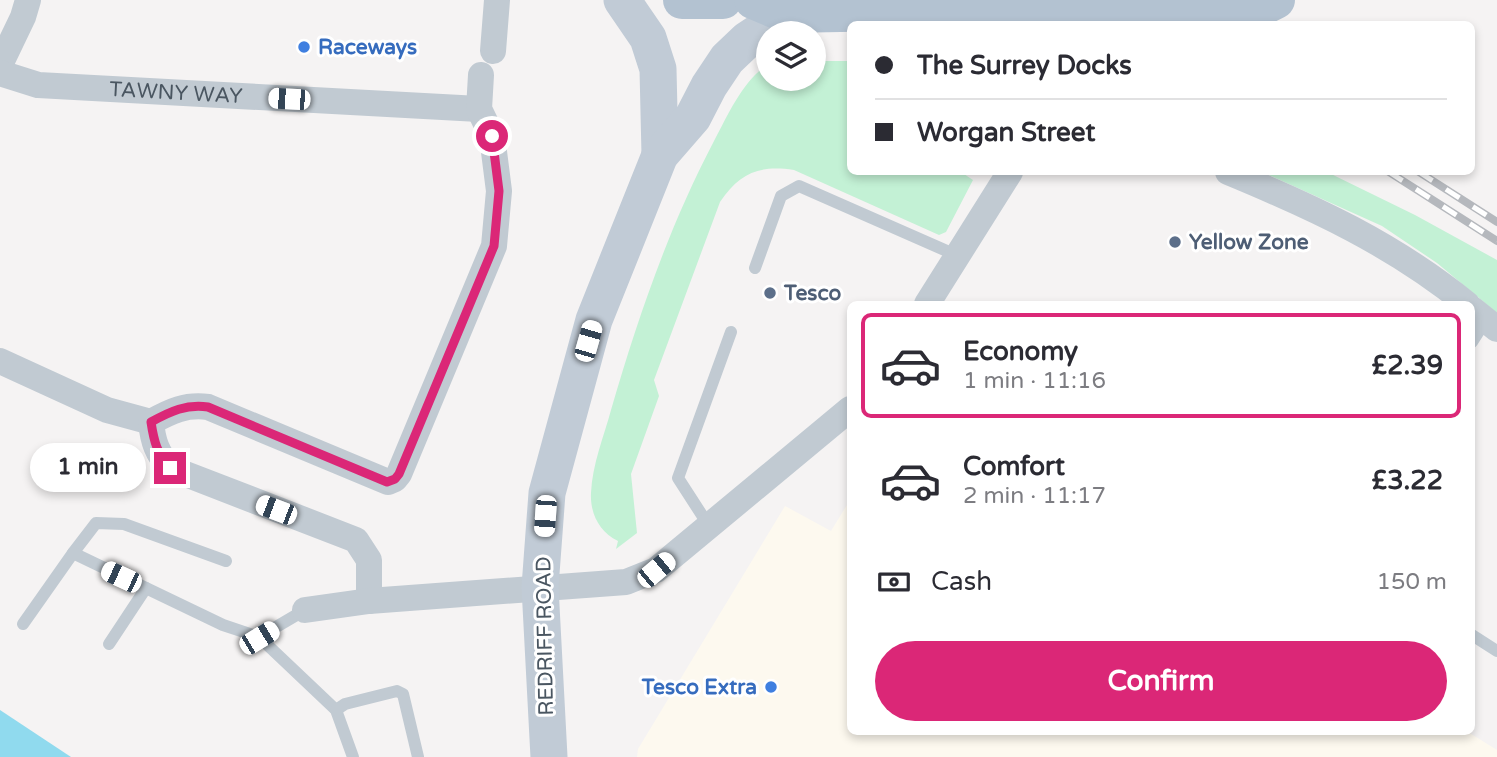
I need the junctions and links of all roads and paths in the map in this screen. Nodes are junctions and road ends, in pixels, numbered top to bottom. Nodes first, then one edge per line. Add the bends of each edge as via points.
1 (28, 0) edge
2 (497, 0) edge
3 (622, 0) edge
4 (682, 0) edge
5 (723, 0) edge
6 (1276, 0) edge
7 (1160, 5) edge
8 (770, 7) edge
9 (1008, 17) edge
10 (493, 51) dead end
11 (0, 65) edge
12 (0, 73) edge
13 (481, 75) dead end
14 (479, 109) junction
15 (660, 155) junction
16 (1002, 175) edge
17 (1235, 175) edge
18 (956, 255) junction
19 (755, 268) dead end
20 (929, 301) edge
21 (1456, 301) edge
22 (731, 332) dead end
23 (0, 360) edge
24 (847, 411) edge
25 (151, 422) junction
26 (709, 526) junction
27 (72, 553) junction
28 (226, 561) dead end
29 (540, 587) junction
30 (146, 588) junction
31 (369, 601) junction
32 (305, 610) joint
33 (23, 624) dead end
34 (1475, 637) edge
35 (259, 638) junction
36 (110, 644) dead end
37 (1497, 651) edge
38 (336, 710) junction
39 (353, 757) edge
40 (418, 757) edge
41 (549, 757) edge

1 - 11 street
2 - 10 street
3 - 15 main road, REDRIFF ROAD via 648,38 658,69
4 - 5 main road
6 - 7 main road via 1248,14
7 - 9 main road
8 - 9 main road
8 - 15 main road, REDRIFF ROAD via 727,59 693,117
12 - 14 street, TAWNY WAY via 38,85
13 - 14 street
14 - 25 street via 492,136 499,191 494,246 395,479 387,482 208,407 192,405
15 - 29 main road, REDRIFF ROAD via 594,320 547,493
16 - 18 street
17 - 21 street via 1403,256
18 - 19 lane via 799,187 782,195
18 - 20 street
22 - 26 lane via 678,478
23 - 25 street via 107,410
24 - 26 street
25 - 31 street via 153,442 170,468 356,540 369,560
26 - 29 street via 656,570 626,582
27 - 28 lane via 96,523 124,524
27 - 30 lane
27 - 33 lane
29 - 31 street
29 - 41 main road, REDRIFF ROAD
30 - 35 lane
30 - 36 lane
31 - 32 street
32 - 35 lane
34 - 37 lane
35 - 38 lane
38 - 39 lane
38 - 40 lane via 397,691 403,694

